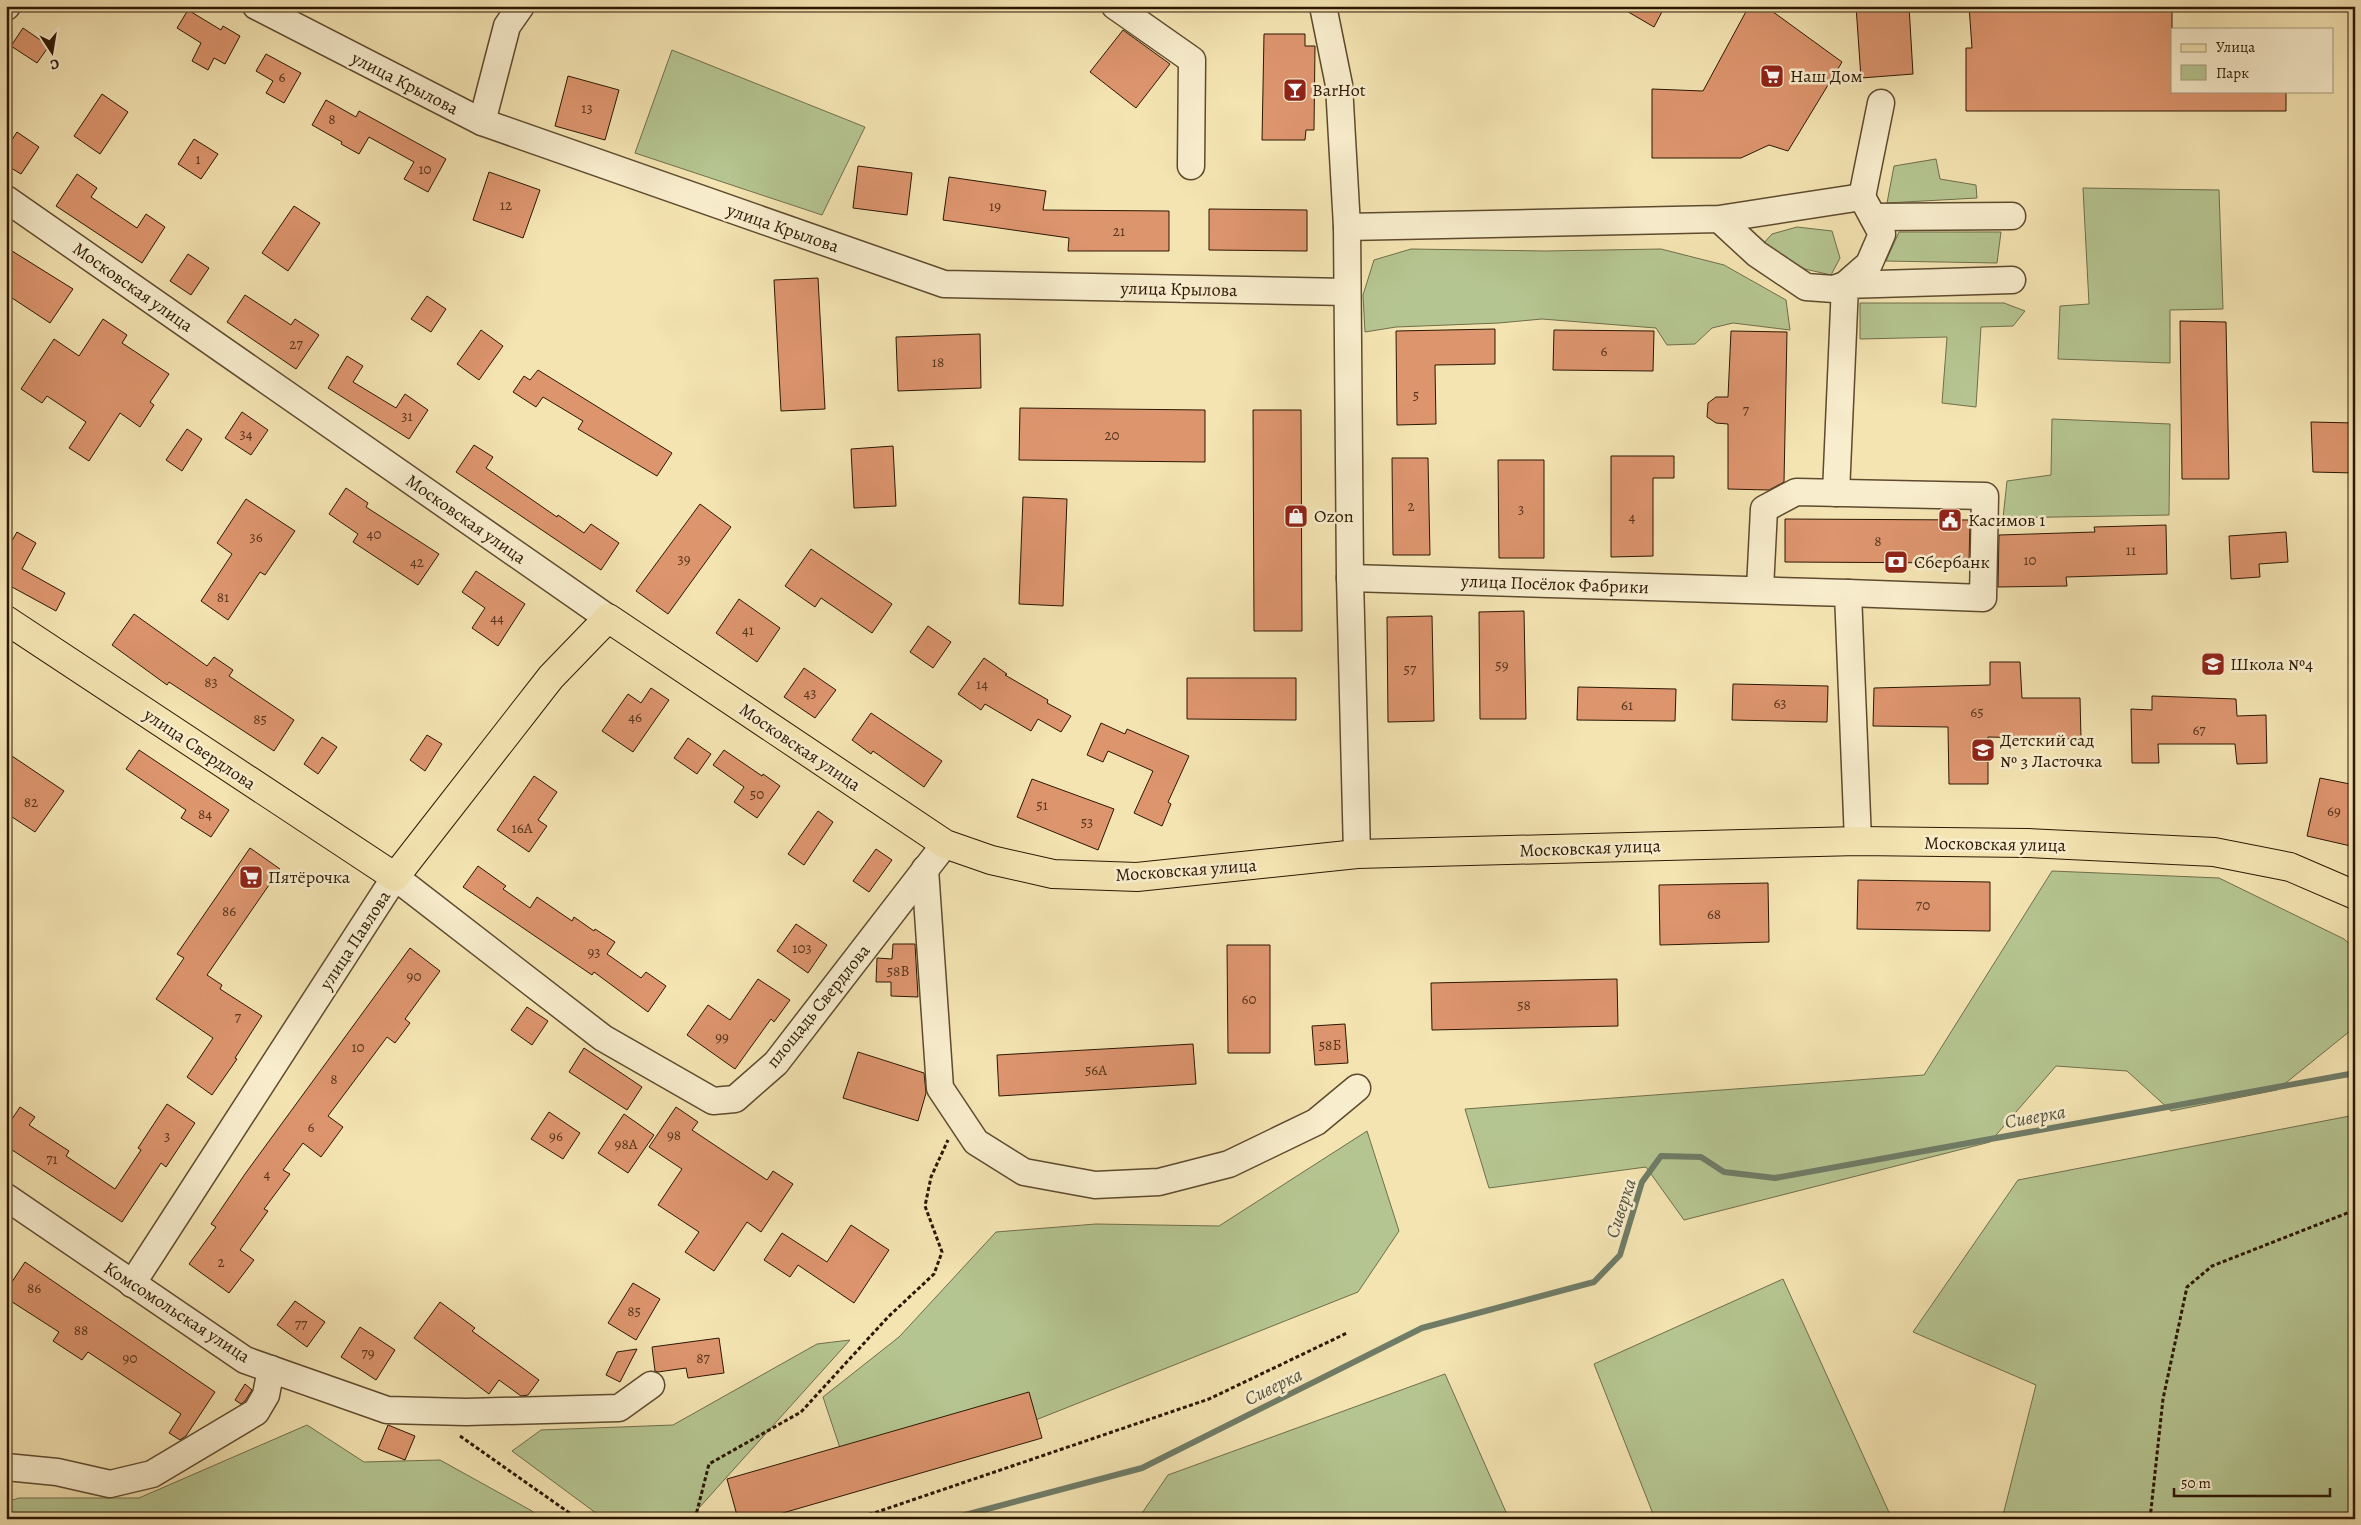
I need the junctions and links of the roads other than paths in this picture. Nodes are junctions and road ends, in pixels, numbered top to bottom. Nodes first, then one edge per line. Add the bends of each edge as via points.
1 (256, 6) edge
2 (521, 6) edge
3 (1115, 6) edge
4 (1323, 6) edge
5 (1881, 103) dead end
6 (482, 122) junction
7 (1191, 166) dead end
8 (6, 199) edge
9 (1868, 207) junction
10 (2012, 216) dead end
11 (1719, 218) junction
12 (1347, 227) junction
13 (2012, 280) dead end
14 (1845, 285) junction
15 (1347, 292) junction
16 (1836, 493) junction
17 (1350, 578) junction
18 (1760, 588) junction
19 (1848, 592) junction
20 (608, 618) junction
21 (6, 620) edge
22 (1858, 841) junction
23 (945, 844) junction
24 (1357, 854) junction
25 (925, 870) junction
26 (395, 877) junction
27 (2354, 894) edge
28 (1357, 1088) dead end
29 (6, 1197) edge
30 (132, 1284) junction
31 (271, 1369) junction
32 (651, 1385) dead end
33 (6, 1467) edge

1 - 6 street, улица Крылова
2 - 6 street via 507,26
3 - 7 street via 1192,60
4 - 12 street via 1339,85
5 - 9 street
6 - 15 street, улица Крылова via 944,284
8 - 20 street, Московская улица
9 - 10 street
9 - 11 street
9 - 14 street via 1882,234 1869,264
11 - 12 street
11 - 14 street via 1758,254 1806,286 1834,289
12 - 15 street
13 - 14 street
14 - 16 street
15 - 17 street
16 - 18 street, улица Посёлок Фабрики via 1796,492 1764,509
16 - 19 street, улица Посёлок Фабрики via 1985,496 1983,598
17 - 18 street, улица Посёлок Фабрики
17 - 24 street
18 - 19 street, улица Посёлок Фабрики
19 - 22 street
20 - 23 main road, Московская улица
20 - 26 main road, улица Павлова via 551,677
21 - 26 main road, улица Свердлова
22 - 24 main road, Московская улица
22 - 27 main road, Московская улица via 2214,852 2290,867
23 - 24 main road, Московская улица via 991,860 1053,874 1138,877
23 - 25 street, площадь Свердлова
25 - 26 street, площадь Свердлова via 776,1063 735,1099 713,1101 603,1038
25 - 28 street via 940,1088 976,1142 1024,1172 1095,1185 1158,1182 1228,1164 1246,1156 1316,1122
26 - 30 street, улица Павлова
29 - 30 street, Комсомольская улица
30 - 31 street, Комсомольская улица via 244,1360
31 - 32 street, Комсомольская улица via 387,1410 466,1412 619,1408
31 - 33 street via 266,1395 256,1412 152,1474 110,1484 57,1472

